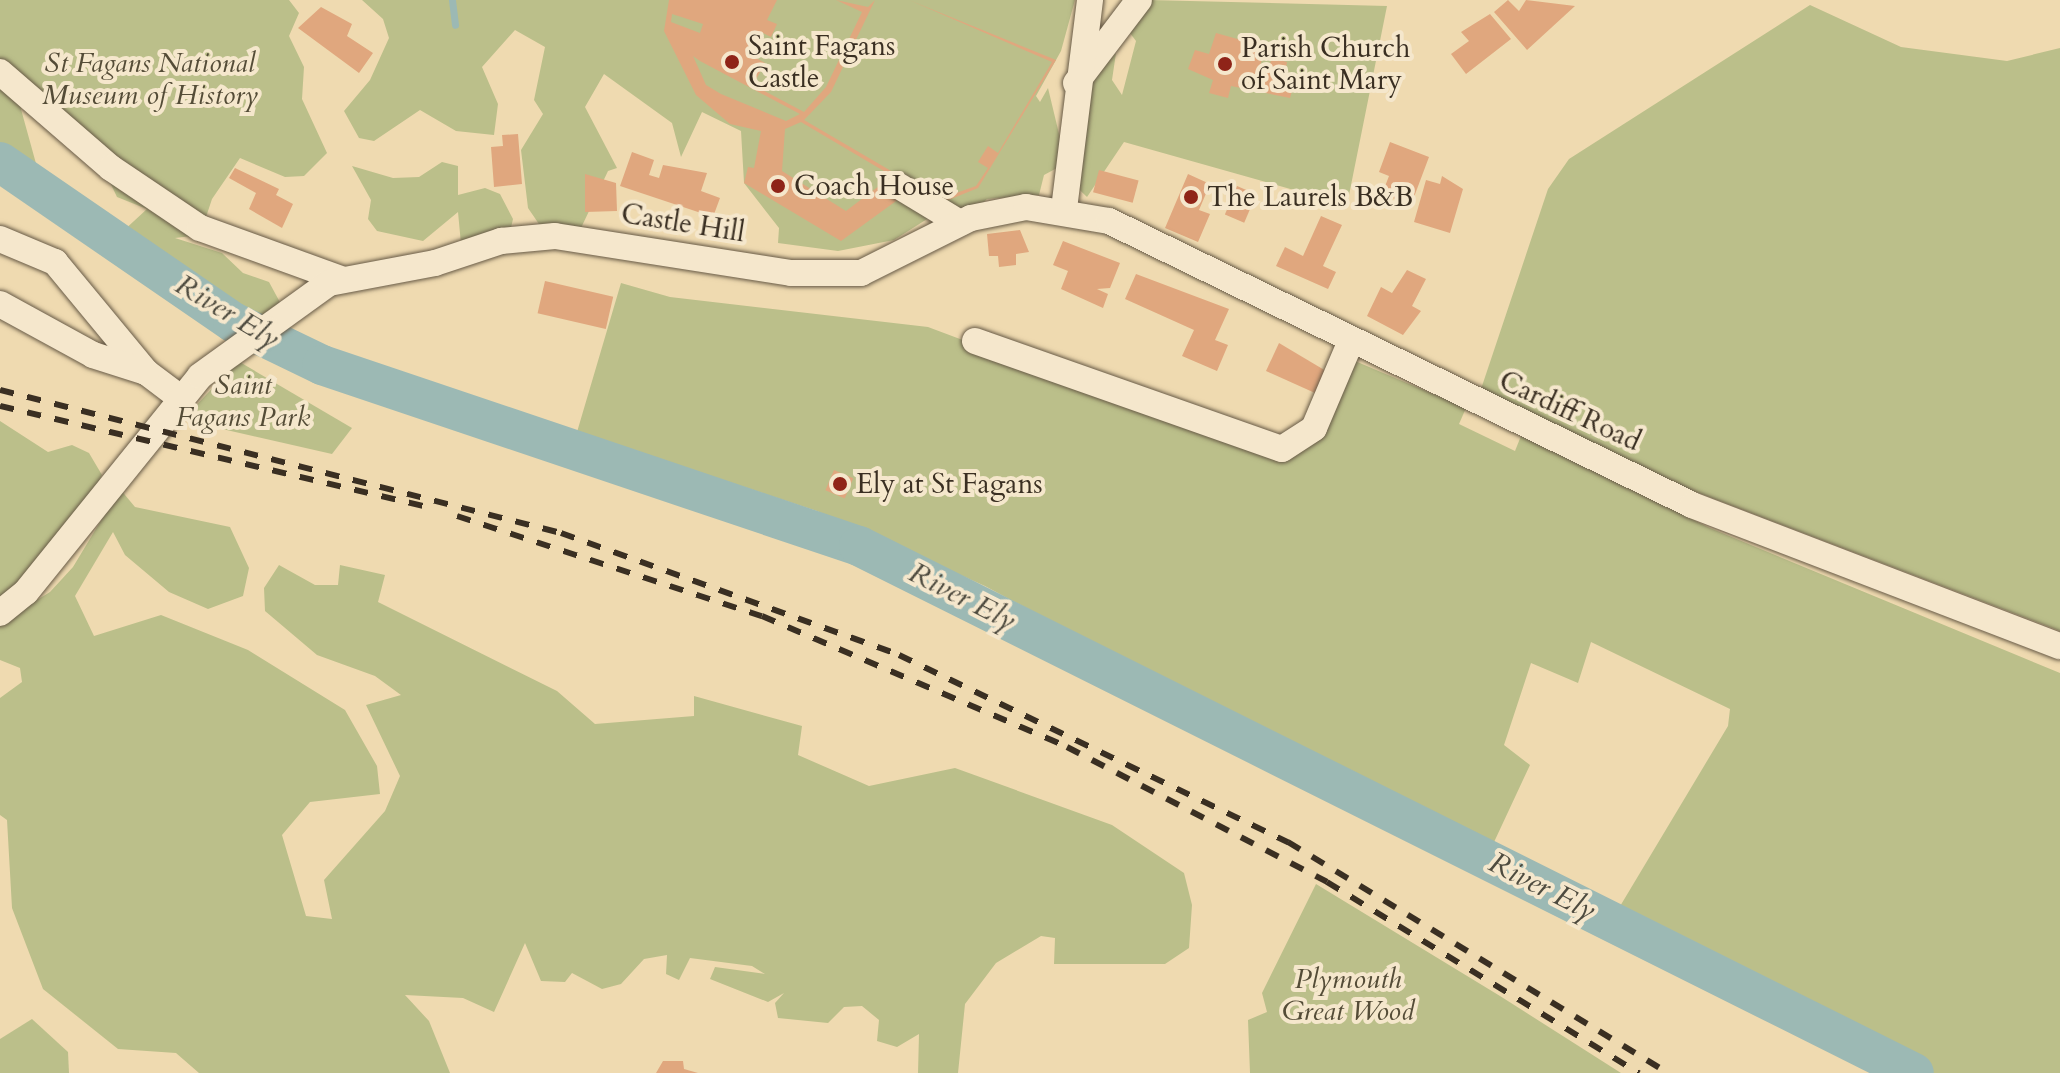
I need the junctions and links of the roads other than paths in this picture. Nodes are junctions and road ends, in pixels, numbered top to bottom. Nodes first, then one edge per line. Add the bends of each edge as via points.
1 (1090, 0) edge
2 (1139, 0) edge
3 (0, 72) edge
4 (1076, 83) junction
5 (899, 186) dead end
6 (1064, 209) junction
7 (960, 223) junction
8 (0, 239) edge
9 (341, 279) junction
10 (0, 304) edge
11 (975, 341) dead end
12 (1351, 341) junction
13 (146, 372) junction
14 (179, 397) junction
15 (0, 613) edge
16 (2060, 646) edge

1 - 4 street
2 - 4 street
3 - 9 street via 111,168 200,228
4 - 6 street
5 - 7 street
6 - 7 street, Castle Hill via 997,210
6 - 12 street, Cardiff Road via 1124,228
7 - 9 street, Castle Hill via 861,273 791,273 555,236 501,241 435,263
8 - 13 street via 55,262
9 - 14 street, Castle Hill via 288,306 225,353
10 - 13 street via 93,355
11 - 12 street via 1282,449 1314,428
12 - 16 street, Cardiff Road via 1692,505
13 - 14 street
14 - 15 street, Castle Hill via 26,592

